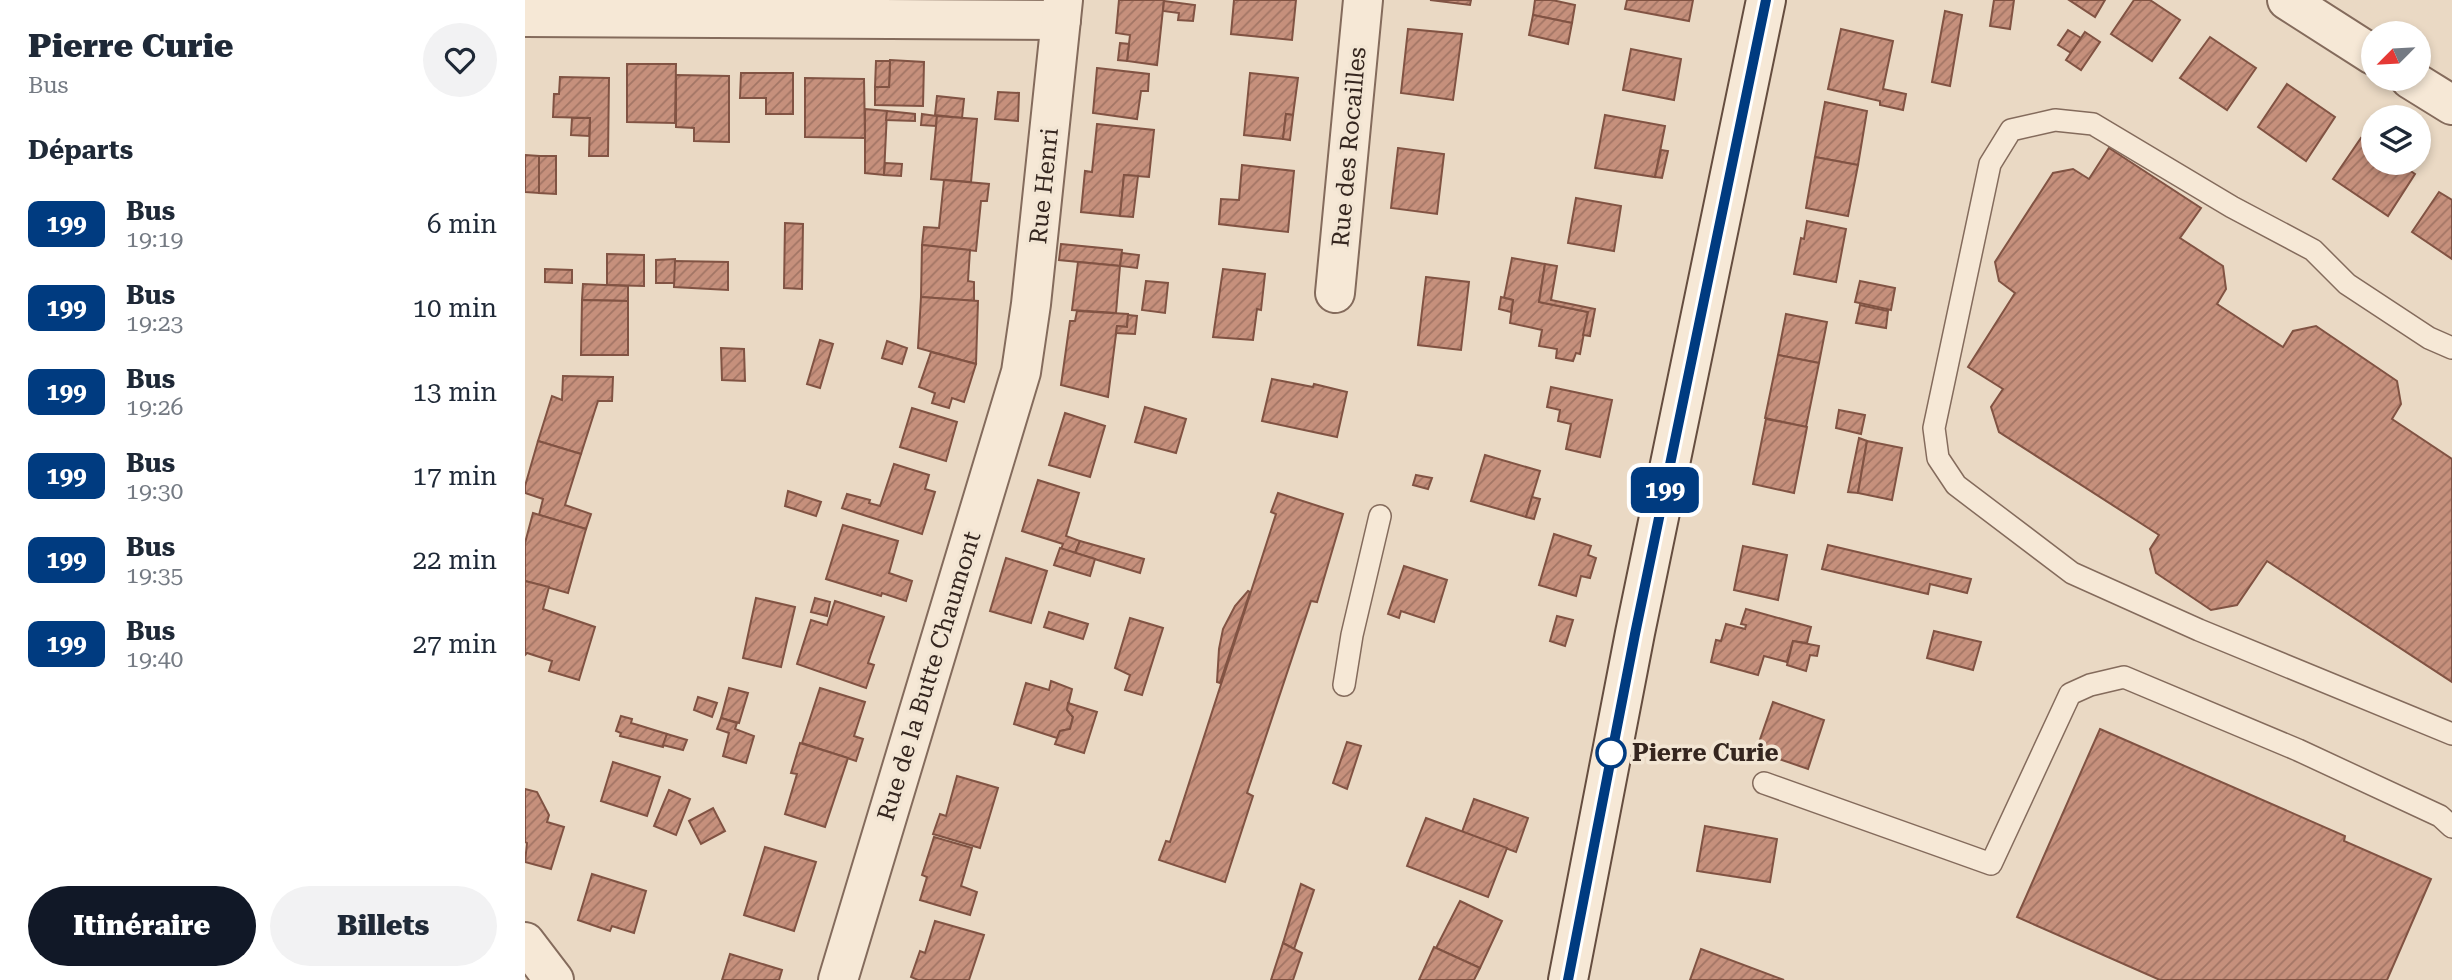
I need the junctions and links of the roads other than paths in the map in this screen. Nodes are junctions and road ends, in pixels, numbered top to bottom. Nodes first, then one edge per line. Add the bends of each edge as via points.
1 (1363, 0) edge
2 (1766, 0) edge
3 (2287, 0) edge
4 (1062, 10) edge
5 (525, 17) edge
6 (2361, 47) edge
7 (2429, 91) edge
8 (2452, 105) edge
9 (1335, 293) dead end
10 (2452, 348) edge
11 (1021, 372) joint
12 (1380, 516) dead end
13 (1344, 685) dead end
14 (2452, 734) edge
15 (1764, 783) dead end
16 (2452, 827) edge
17 (525, 942) edge
18 (554, 980) edge
19 (838, 980) edge
20 (1568, 980) edge

1 - 9 street, Rue des Rocailles
2 - 20 street
3 - 6 street
4 - 5 street
4 - 11 street, Rue Henri
7 - 8 street
10 - 14 lane via 2347,284 2313,250 2092,124 2055,120 2011,130 1990,164 1934,428 1938,457 1956,485 2073,573
11 - 19 street, Rue de la Butte Chaumont
12 - 13 lane
15 - 16 lane via 1991,864 2070,694 2125,677 2310,756 2440,816
17 - 18 street

